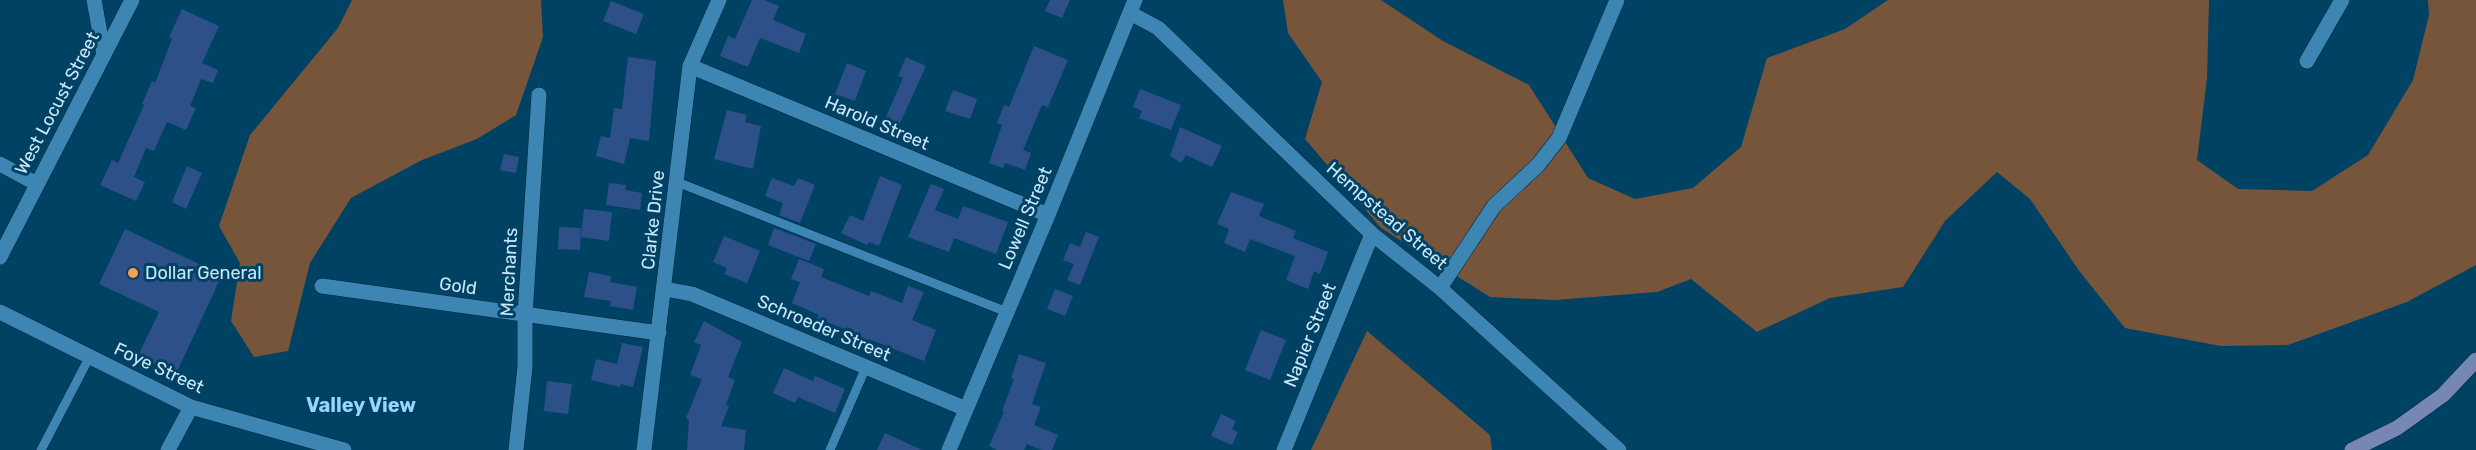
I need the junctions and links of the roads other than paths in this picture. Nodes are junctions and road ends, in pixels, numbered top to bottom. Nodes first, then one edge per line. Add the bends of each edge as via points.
1 (94, 0) edge
2 (132, 0) edge
3 (719, 0) edge
4 (1617, 0) edge
5 (2342, 0) edge
6 (1132, 6) edge
7 (104, 55) junction
8 (2307, 61) dead end
9 (690, 66) junction
10 (539, 95) dead end
11 (0, 164) edge
12 (677, 182) junction
13 (37, 184) junction
14 (1048, 215) junction
15 (1372, 234) junction
16 (0, 257) edge
17 (322, 286) dead end
18 (1440, 288) junction
19 (665, 289) junction
20 (0, 312) edge
21 (1007, 312) junction
22 (525, 315) junction
23 (659, 333) junction
24 (90, 356) junction
25 (2476, 360) edge
26 (866, 367) junction
27 (190, 407) junction
28 (966, 409) junction
29 (41, 450) edge
30 (168, 450) edge
31 (344, 450) edge
32 (516, 450) edge
33 (645, 450) edge
34 (830, 450) edge
35 (949, 450) edge
36 (1284, 450) edge
37 (1619, 450) edge
38 (2352, 450) edge

1 - 7 street
2 - 7 street, West Locust Street
3 - 9 street, Clarke Drive
4 - 18 street via 1559,138 1538,165 1494,206
5 - 8 street
6 - 14 street, Lowell Street
6 - 15 street, Hempstead Street
7 - 13 street, West Locust Street
9 - 12 street, Clarke Drive
9 - 14 street, Harold Street
10 - 22 street, Merchants
11 - 13 street
12 - 19 street, Clarke Drive
12 - 21 lane
13 - 16 street, West Locust Street
14 - 21 street, Lowell Street
15 - 18 street, Hempstead Street
15 - 36 street, Napier Street
17 - 22 street, Gold
18 - 37 street, Hempstead Street
19 - 23 street, Clarke Drive
19 - 26 street, Schroeder Street via 692,294
20 - 24 street, Foye Street
21 - 28 street, Lowell Street
22 - 23 street, Gold
22 - 32 street, Merchants via 525,367
23 - 33 street, Clarke Drive
24 - 27 street, Foye Street
24 - 29 lane
25 - 38 main road via 2444,394 2397,428
26 - 28 street, Schroeder Street
26 - 34 lane
27 - 30 street
27 - 31 street, Foye Street
28 - 35 street, Lowell Street

